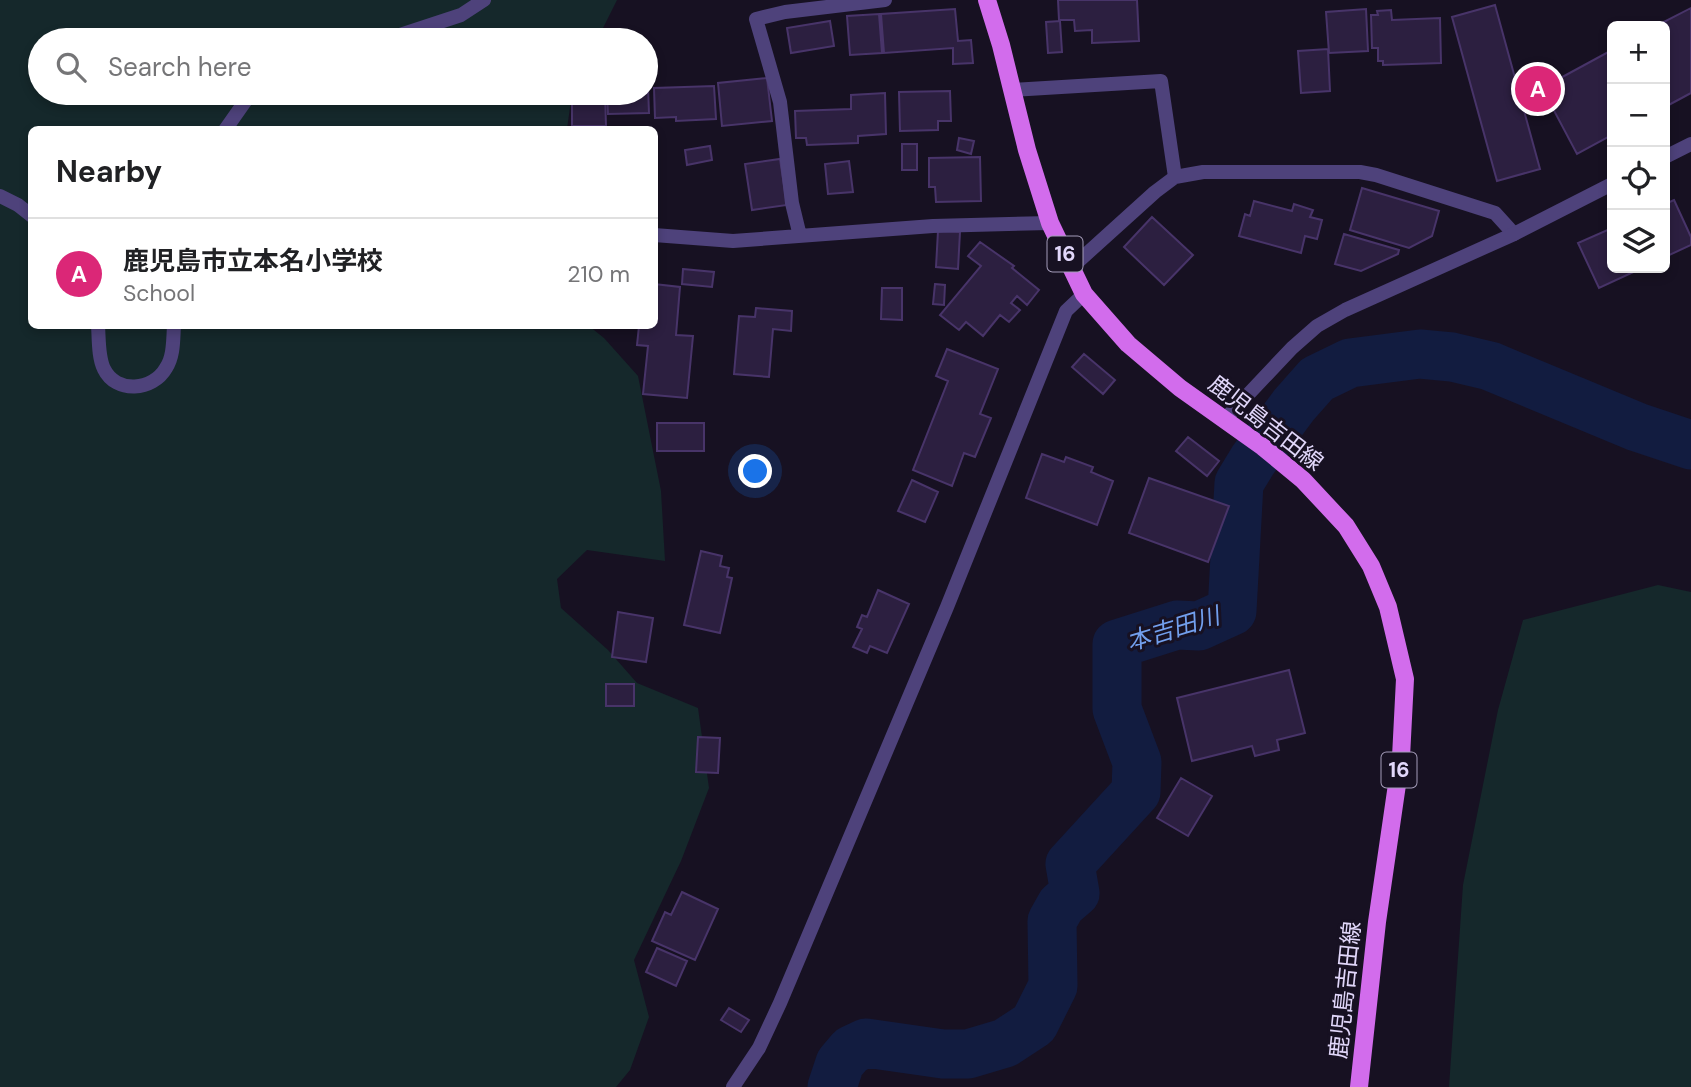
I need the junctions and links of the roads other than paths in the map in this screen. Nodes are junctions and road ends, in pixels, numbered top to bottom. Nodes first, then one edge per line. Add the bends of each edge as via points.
1 (484, 0) edge
2 (885, 0) edge
3 (987, 0) edge
4 (421, 28) edge
5 (1012, 90) junction
6 (243, 105) edge
7 (228, 126) edge
8 (1691, 144) edge
9 (1670, 154) edge
10 (1175, 177) junction
11 (1607, 187) edge
12 (0, 197) edge
13 (28, 213) edge
14 (1050, 223) junction
15 (1514, 234) junction
16 (658, 235) edge
17 (800, 236) junction
18 (1072, 267) junction
19 (1084, 294) junction
20 (98, 329) edge
21 (174, 329) edge
22 (1224, 420) junction
23 (733, 1087) edge
24 (1359, 1087) edge

1 - 4 street via 461,15
2 - 17 street via 756,19 780,102
3 - 5 main road, 鹿児島吉田線 / 16
5 - 10 street via 1161,80
5 - 14 main road, 鹿児島吉田線 / 16
6 - 7 street
8 - 9 street
10 - 15 street via 1203,172 1360,172 1495,213
10 - 18 street
11 - 15 street
12 - 13 street
14 - 17 street
14 - 18 main road, 鹿児島吉田線 / 16
15 - 22 street via 1318,326
16 - 17 street via 733,241
18 - 19 main road, 鹿児島吉田線 / 16
19 - 22 main road, 鹿児島吉田線 / 16 via 1128,344
19 - 23 street via 1066,310 780,1003 759,1048
20 - 21 street via 103,368 125,388 142,386 166,371
22 - 24 main road, 鹿児島吉田線 / 16 via 1303,480 1346,526 1371,566 1388,607 1405,679 1401,757

